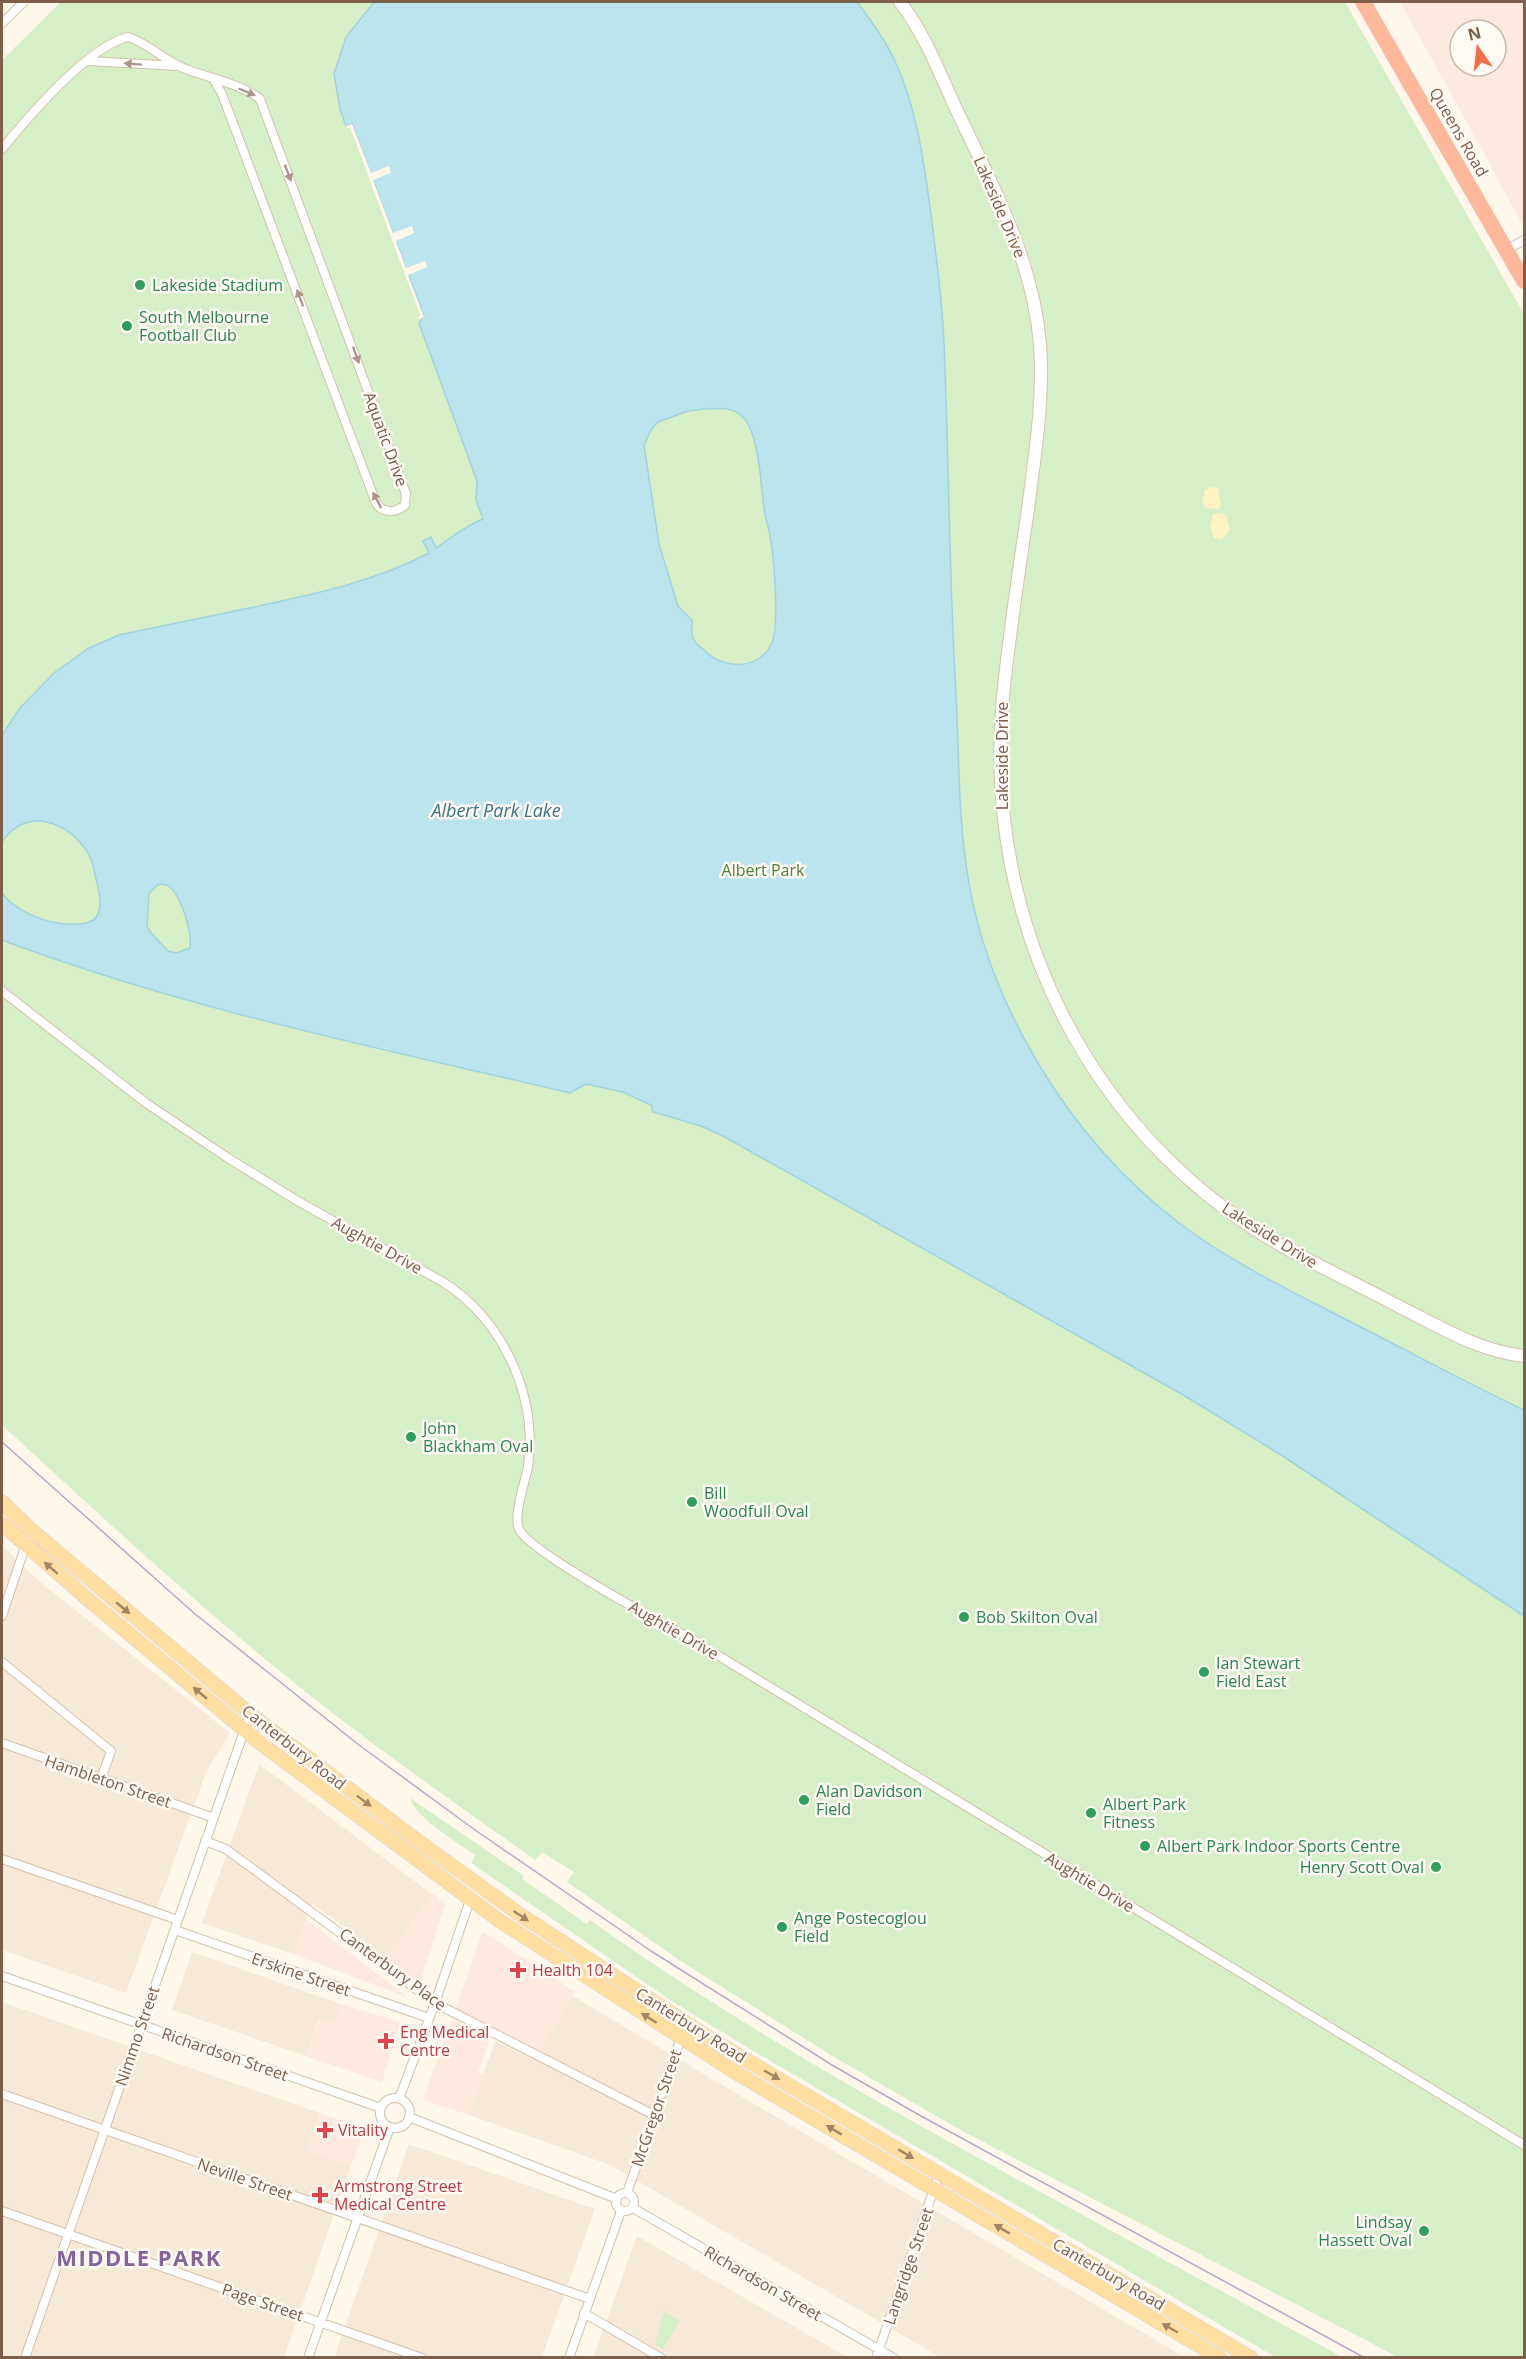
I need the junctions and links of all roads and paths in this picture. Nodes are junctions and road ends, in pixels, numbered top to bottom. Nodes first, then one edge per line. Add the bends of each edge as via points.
1 (24, 2) edge
2 (900, 2) edge
3 (1363, 2) edge
4 (2, 23) edge
5 (88, 61) junction
6 (179, 66) junction
7 (214, 80) junction
8 (2, 149) edge
9 (1524, 240) edge
10 (1507, 250) junction
11 (1524, 281) edge
12 (2, 991) edge
13 (1524, 1356) edge
14 (2, 1502) edge
15 (2, 1524) edge
16 (30, 1529) junction
17 (25, 1545) junction
18 (2, 1616) edge
19 (2, 1662) edge
20 (250, 1714) junction
21 (245, 1730) junction
22 (2, 1743) edge
23 (101, 1779) junction
24 (214, 1818) junction
25 (206, 1841) junction
26 (2, 1859) edge
27 (470, 1900) junction
28 (178, 1920) junction
29 (175, 1930) junction
30 (2, 1976) edge
31 (435, 2003) junction
32 (429, 2018) junction
33 (686, 2024) junction
34 (141, 2026) junction
35 (681, 2038) junction
36 (2, 2094) edge
37 (399, 2099) junction
38 (381, 2108) junction
39 (654, 2115) junction
40 (409, 2117) junction
41 (390, 2127) junction
42 (105, 2130) junction
43 (1524, 2145) edge
44 (939, 2174) junction
45 (934, 2189) junction
46 (627, 2193) junction
47 (617, 2199) junction
48 (633, 2208) junction
49 (2, 2211) edge
50 (621, 2211) junction
51 (358, 2218) junction
52 (68, 2234) junction
53 (590, 2299) junction
54 (584, 2313) junction
55 (320, 2322) junction
56 (877, 2353) edge
57 (25, 2358) edge
58 (308, 2358) edge
59 (422, 2358) edge
60 (569, 2358) edge
61 (661, 2358) edge
62 (894, 2358) edge
63 (1220, 2358) edge
64 (1251, 2358) edge

1 - 4 street
2 - 13 street, Lakeside Drive via 925,42 1011,225 1030,286 1038,330 1037,440 1002,698 999,790 1014,885 1032,946 1052,993 1098,1074 1134,1122 1234,1216 1287,1249 1471,1343
3 - 10 highway, Queens Road
6 -> 5 street, Aquatic Drive
5 - 6 street, Aquatic Drive via 116,40 128,37
5 - 8 street via 40,104
6 - 7 street, Aquatic Drive
7 -> 7 street, Aquatic Drive via 261,101 406,494 405,505 399,509 387,511 376,502 262,196
9 - 10 street
10 - 11 highway, Queens Road
12 - 43 street, Aughtie Drive via 147,1103 288,1195 436,1278 481,1313 504,1346 524,1401 528,1455 517,1523 522,1534 541,1550
14 - 16 main road, Canterbury Road
15 - 17 main road, Canterbury Road
16 - 17 street
16 -> 20 main road, Canterbury Road
17 - 18 street
21 -> 17 main road, Canterbury Road
19 - 23 street via 111,1751
20 - 21 street, Nimmo Street
20 -> 33 main road, Canterbury Road via 488,1893
21 - 24 street, Nimmo Street
21 - 27 main road, Canterbury Road
22 - 23 street, Hambleton Street
23 - 24 street, Hambleton Street
24 - 25 street, Nimmo Street
25 - 28 street, Nimmo Street
25 - 31 street, Canterbury Place via 226,1849
26 - 28 street
27 - 31 street
35 -> 27 main road, Canterbury Road
28 - 29 street, Nimmo Street
29 - 32 street, Erskine Street
29 - 34 street, Nimmo Street
30 - 34 street, Richardson Street
31 - 32 street
31 - 39 street, Canterbury Place
32 - 37 street
33 - 35 street, McGregor Street
33 -> 44 main road, Canterbury Road
34 - 38 street, Richardson Street
34 - 42 street, Nimmo Street
35 - 39 street, McGregor Street
45 -> 35 main road, Canterbury Road
36 - 42 street, Neville Street
37 - 38 street via 390,2100
37 - 40 street via 408,2108
38 - 41 street via 382,2121
39 - 46 street, McGregor Street
40 - 41 street via 400,2127
40 - 47 street
41 - 51 street
42 - 51 street, Neville Street
42 - 52 street, Nimmo Street
44 - 45 street, Langridge Street
44 - 64 main road, Canterbury Road
45 - 56 street, Langridge Street
63 -> 45 main road, Canterbury Road
46 - 47 street
46 - 48 street via 634,2199
47 - 50 street
48 - 50 street
48 - 56 street, Richardson Street
49 - 52 street, Page Street
50 - 53 street
51 - 53 street, Neville Street
51 - 55 street
52 - 55 street, Page Street
52 - 57 street, Nimmo Street
53 - 54 street
54 - 60 street
54 - 61 street
55 - 58 street
55 - 59 street, Page Street
56 - 62 street, Richardson Street

